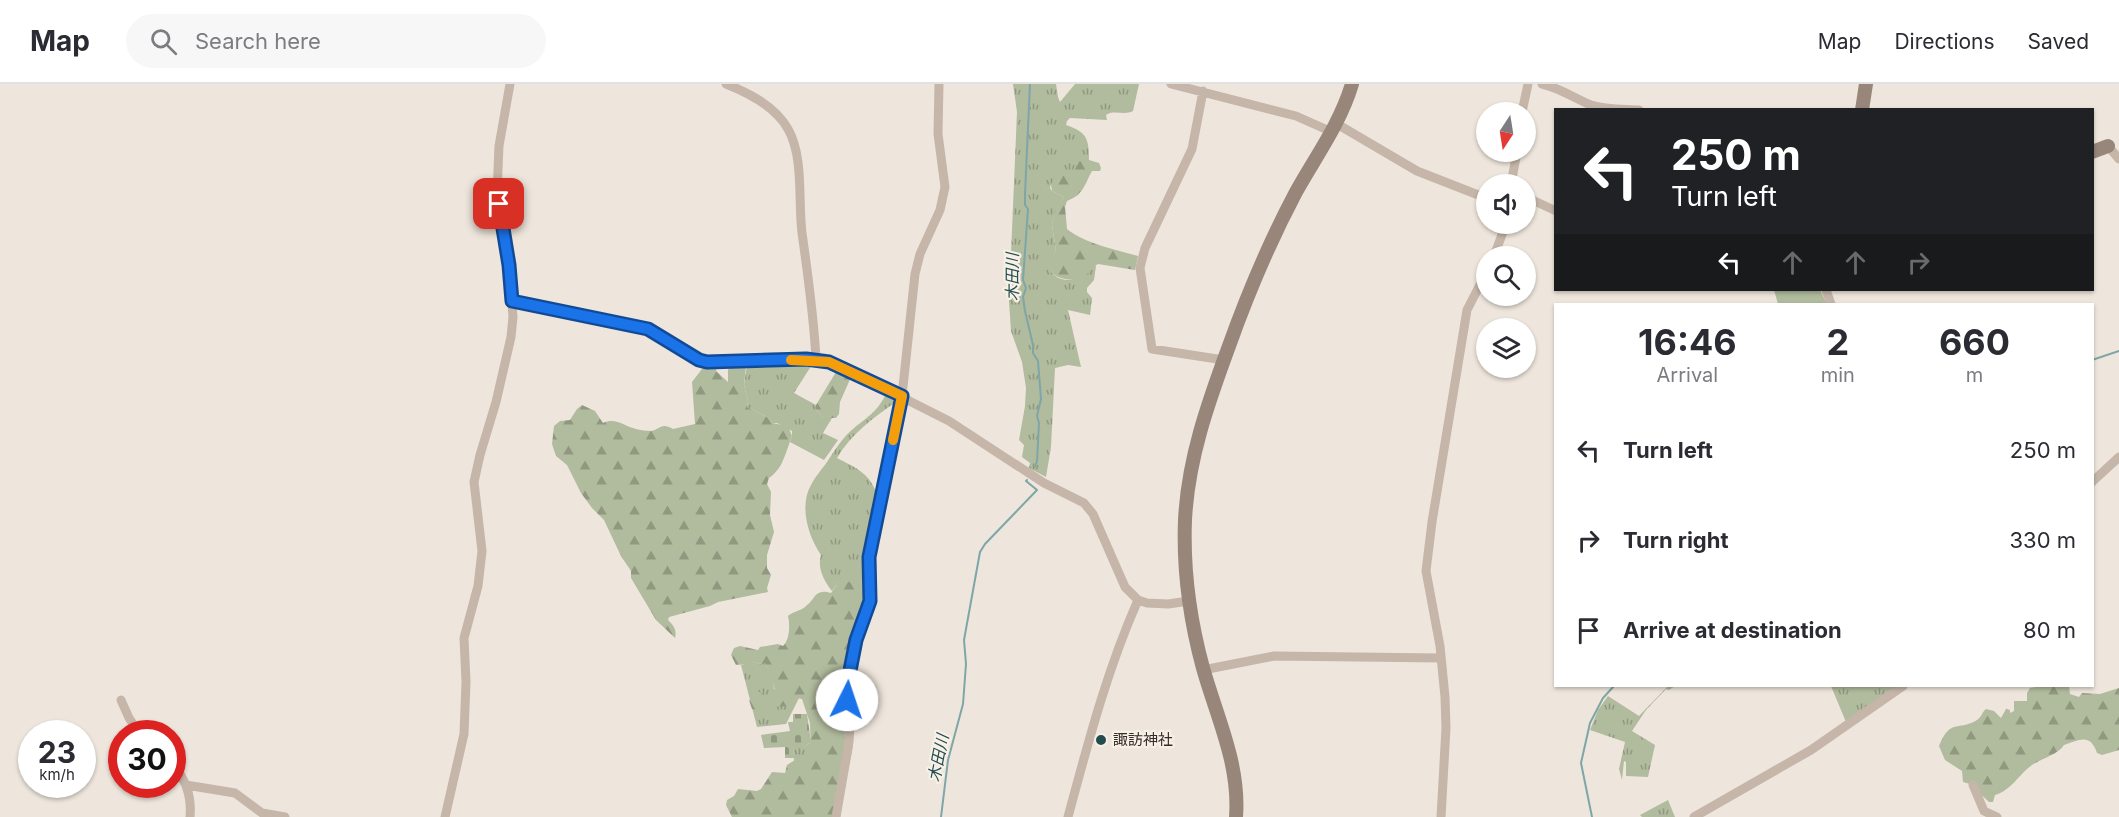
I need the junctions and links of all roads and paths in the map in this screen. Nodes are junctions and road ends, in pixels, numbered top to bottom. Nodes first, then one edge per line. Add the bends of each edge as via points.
1 (510, 84) edge
2 (726, 84) edge
3 (939, 84) edge
4 (1171, 84) edge
5 (1352, 84) edge
6 (1528, 84) edge
7 (1542, 84) edge
8 (1866, 84) edge
9 (1203, 91) junction
10 (1524, 102) edge
11 (1608, 108) edge
12 (1862, 108) edge
13 (1334, 128) junction
14 (2108, 146) joint
15 (2094, 151) edge
16 (2119, 159) edge
17 (1476, 194) edge
18 (1536, 201) edge
19 (1554, 210) edge
20 (1476, 292) edge
21 (512, 301) junction
22 (816, 360) junction
23 (1224, 360) junction
24 (902, 396) junction
25 (2119, 457) edge
26 (2094, 480) edge
27 (1138, 600) junction
28 (1189, 601) junction
29 (1441, 658) junction
30 (1203, 670) junction
31 (1902, 687) edge
32 (121, 700) dead end
33 (130, 720) edge
34 (186, 784) joint
35 (1973, 784) dead end
36 (190, 817) edge
37 (285, 817) edge
38 (446, 817) edge
39 (836, 817) edge
40 (1068, 817) edge
41 (1236, 817) edge
42 (1441, 817) edge
43 (1694, 817) edge
44 (1996, 817) edge

1 - 21 street via 499,147 497,194
2 - 22 street via 760,101 782,121 792,140
3 - 24 street via 938,134 945,187 915,274
4 - 9 street
5 - 13 street
6 - 10 street
7 - 11 street
8 - 12 street
9 - 13 street
9 - 23 street via 1192,149 1145,248 1141,287 1152,350
13 - 17 street via 1417,171
13 - 23 street via 1268,249
14 - 15 street
14 - 16 street
18 - 19 street
20 - 29 street via 1467,310 1431,522 1426,578
21 - 22 street via 648,329 707,362
21 - 38 street via 511,337 474,482 482,551 478,586 464,638 464,734
22 - 24 street via 840,366
23 - 28 street via 1198,434 1189,485 1185,521
24 - 27 street via 949,421 1044,483 1084,503 1093,514 1125,587
24 - 39 street via 869,557 870,601 856,640 847,686 849,742
25 - 26 street
27 - 28 street via 1168,604
27 - 40 street via 1099,705
28 - 30 street
29 - 30 street via 1274,656
29 - 42 street via 1446,728
30 - 41 street via 1233,764
31 - 43 street via 1811,750
32 - 33 street
34 - 36 street
34 - 37 street via 235,793 262,813
35 - 44 street via 1984,811

